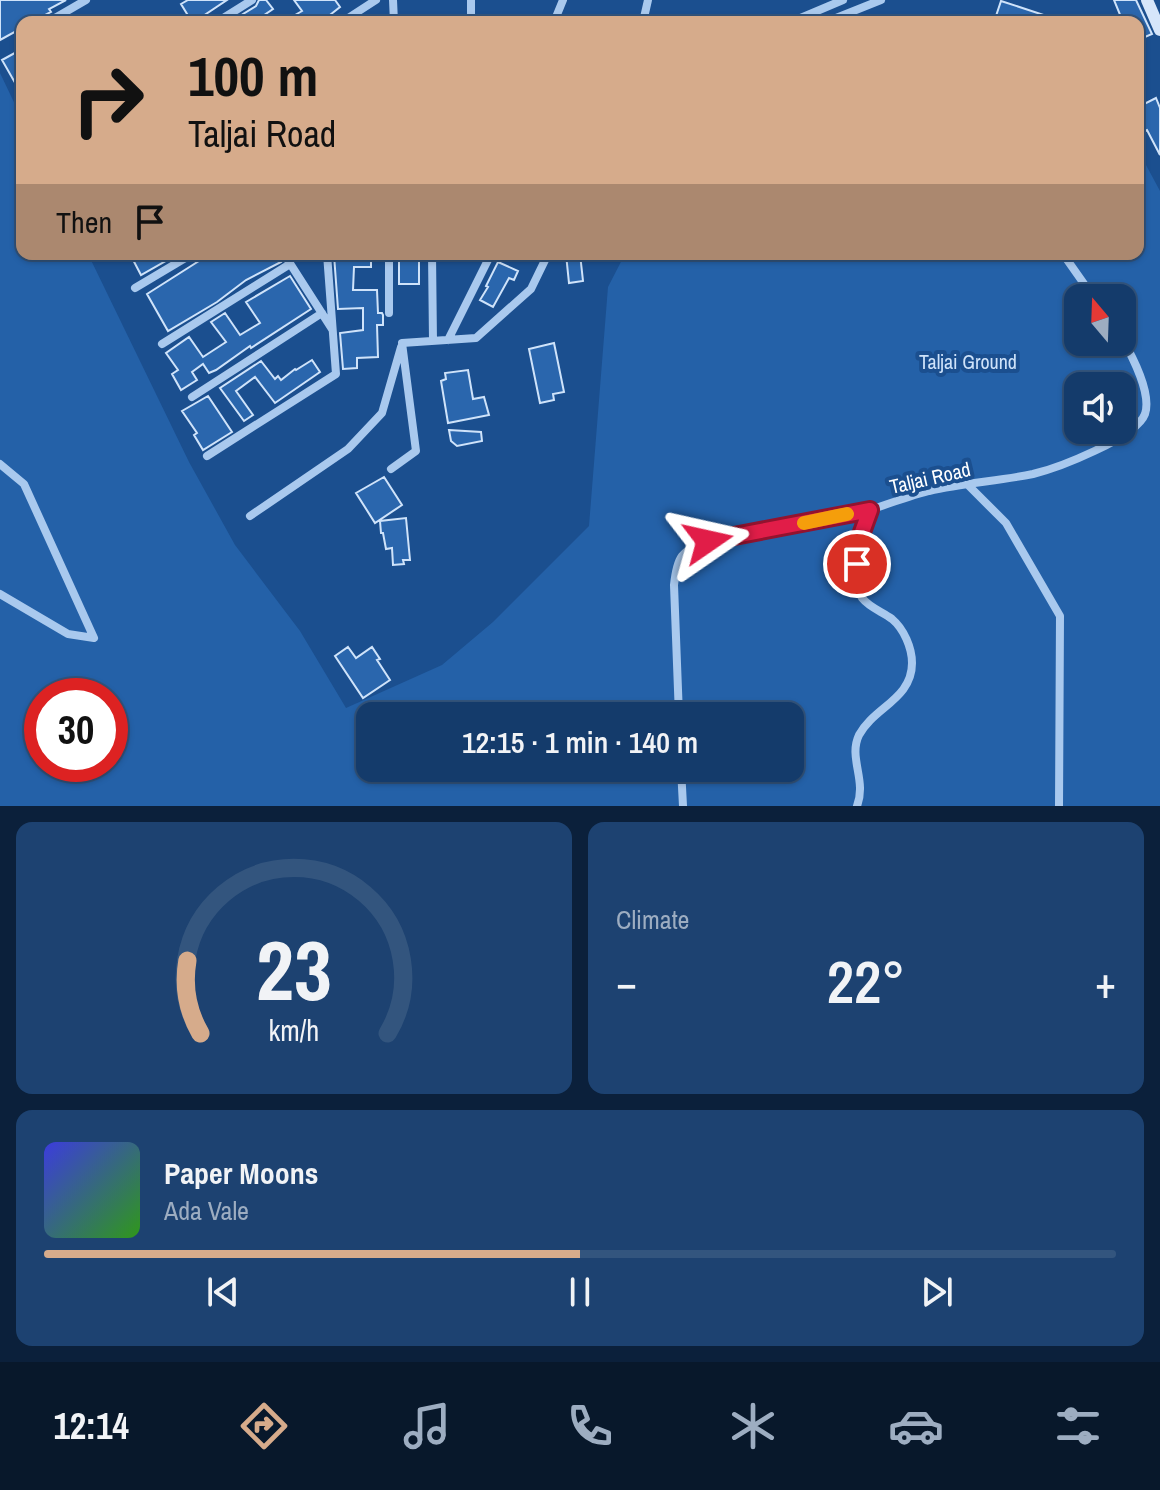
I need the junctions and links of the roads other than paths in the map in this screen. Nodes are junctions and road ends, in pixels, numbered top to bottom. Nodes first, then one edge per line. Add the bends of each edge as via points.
1 (86, 0) edge
2 (252, 0) edge
3 (376, 0) edge
4 (843, 0) edge
5 (881, 0) edge
6 (1147, 0) edge
7 (58, 16) edge
8 (227, 16) edge
9 (351, 16) edge
10 (805, 16) edge
11 (841, 16) edge
12 (1160, 30) edge
13 (182, 260) edge
14 (288, 260) edge
15 (327, 260) edge
16 (389, 260) edge
17 (432, 260) edge
18 (488, 260) edge
19 (545, 260) edge
20 (1067, 260) edge
21 (290, 264) junction
22 (1084, 284) edge
23 (329, 286) junction
24 (135, 288) dead end
25 (309, 292) junction
26 (322, 313) junction
27 (389, 313) dead end
28 (333, 330) junction
29 (448, 340) junction
30 (433, 341) junction
31 (402, 343) junction
32 (162, 344) dead end
33 (1130, 356) edge
34 (192, 397) dead end
35 (207, 456) dead end
36 (0, 464) edge
37 (391, 469) dead end
38 (968, 485) junction
39 (870, 510) junction
40 (250, 516) dead end
41 (0, 594) edge
42 (678, 702) edge
43 (682, 782) edge
44 (683, 806) edge
45 (857, 806) edge
46 (1059, 806) edge

1 - 7 street
2 - 8 street
3 - 9 street
4 - 10 street
5 - 11 street
6 - 12 street
13 - 24 street
14 - 21 street
15 - 23 street
16 - 27 street
17 - 30 street
18 - 29 street
19 - 29 street via 531,289 476,338
20 - 22 street
21 - 25 street
21 - 32 street
23 - 25 street
23 - 28 street
25 - 26 street
26 - 28 street
26 - 34 street
28 - 35 street via 336,374
29 - 30 street
30 - 31 street
31 - 37 street via 416,451
31 - 40 street via 382,413 348,449
33 - 38 street, Taljai Road via 1147,403 1138,425 1056,467
36 - 41 street via 24,484 94,638 68,634
38 - 39 street, Taljai Road
38 - 46 street via 1006,523 1060,616
39 - 42 street via 708,541 684,554 676,564 674,585
39 - 45 street, Taljai Road via 858,543 857,585 861,597 903,632 912,665 902,692 871,719 855,745 862,792
43 - 44 street

